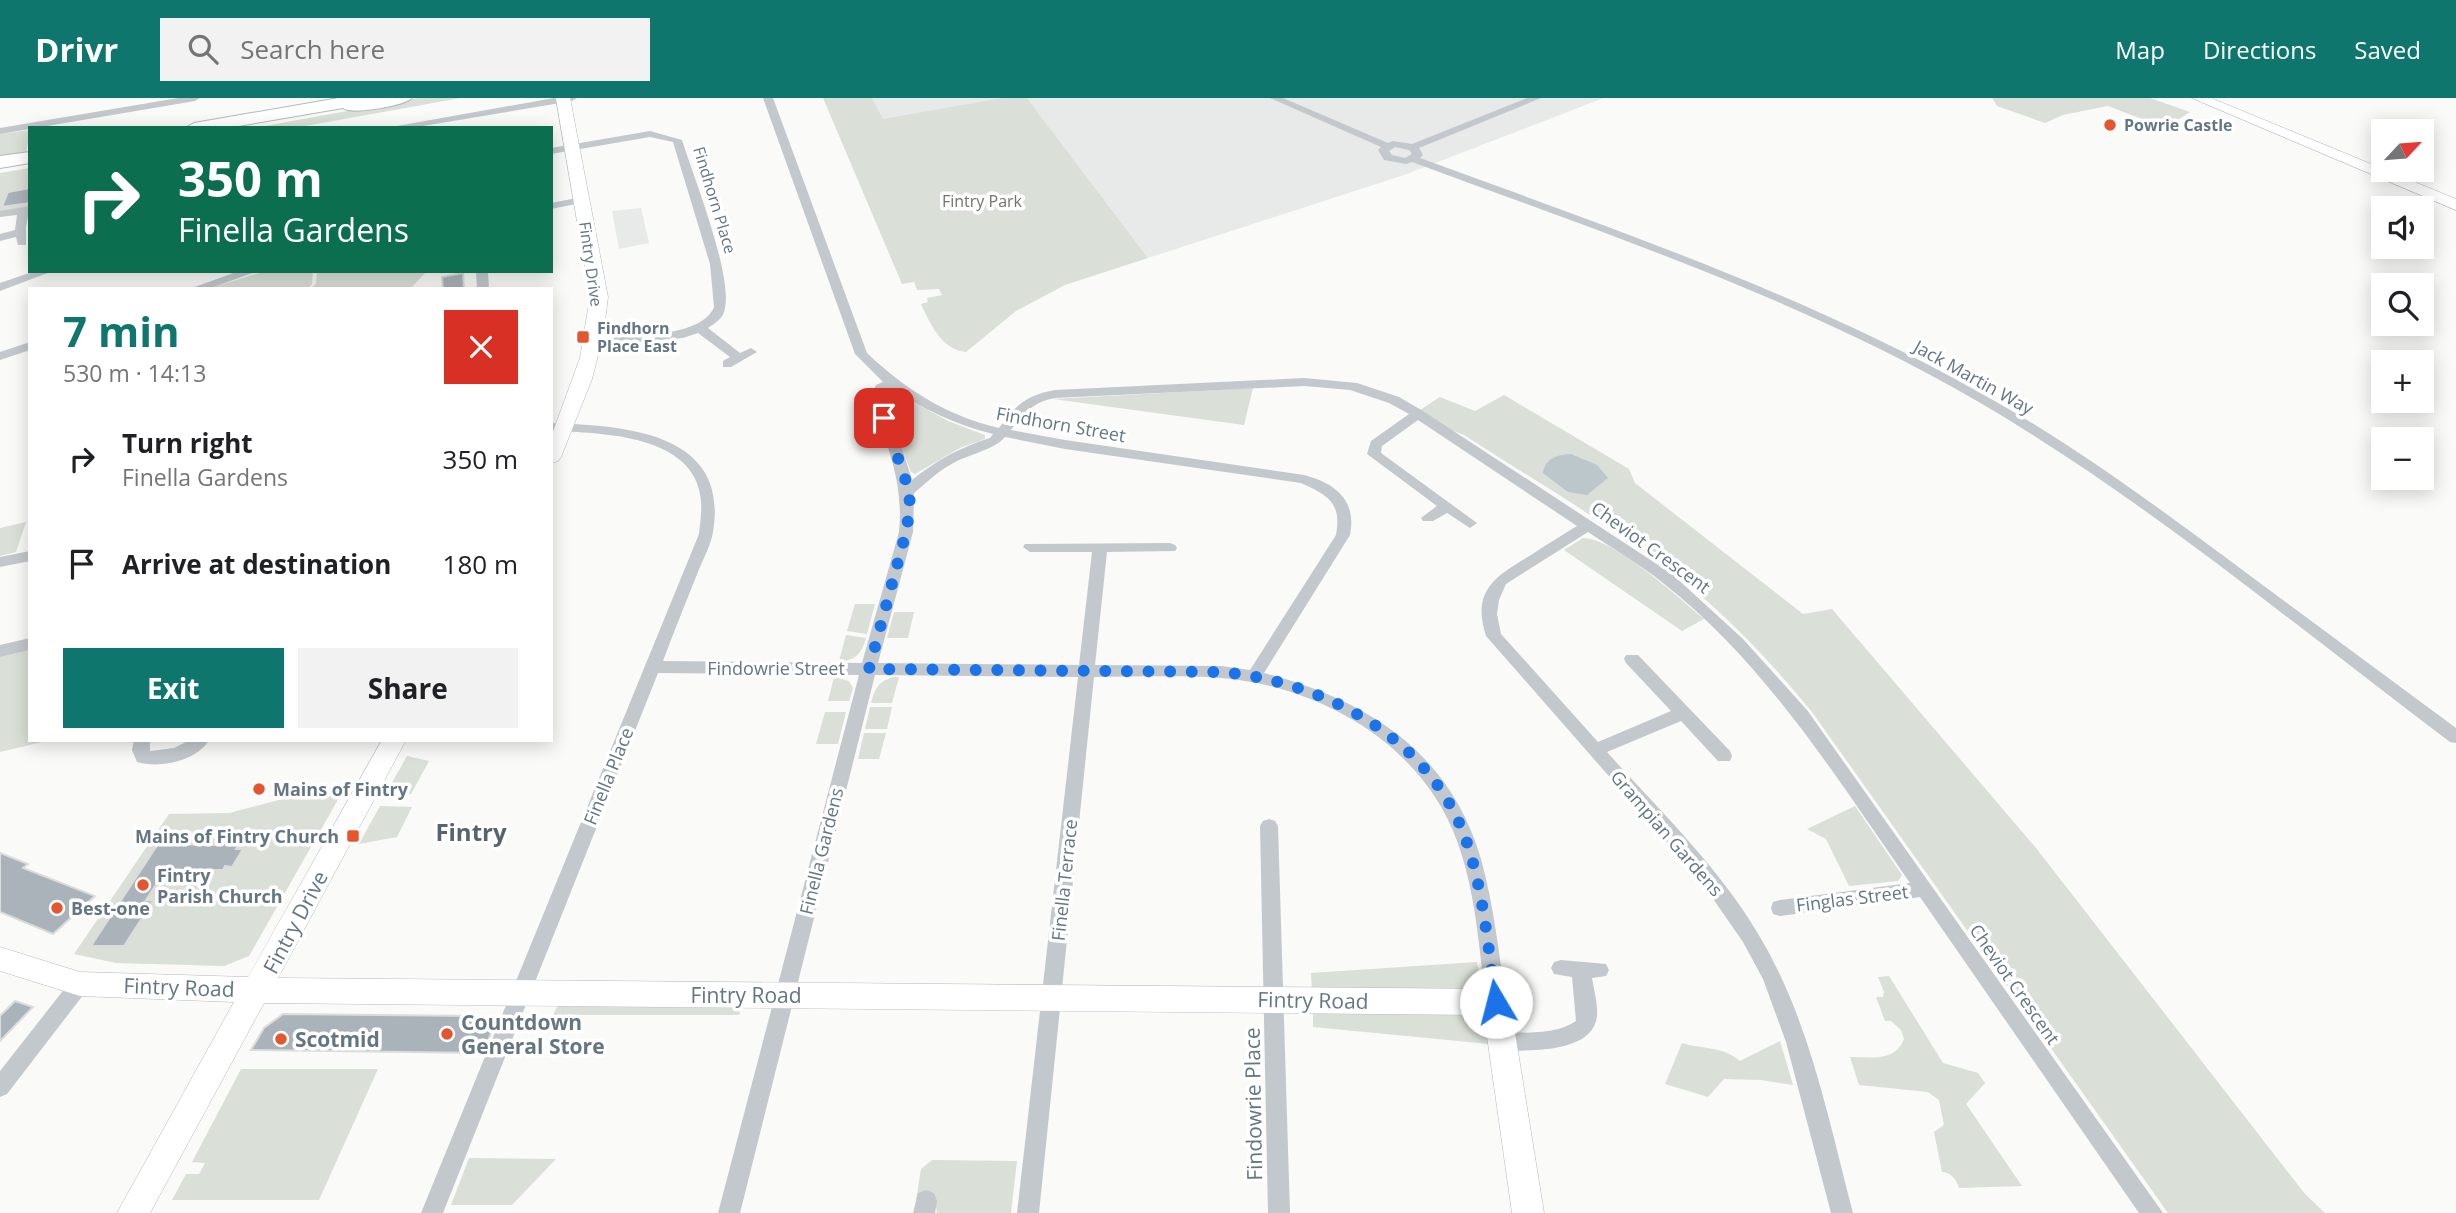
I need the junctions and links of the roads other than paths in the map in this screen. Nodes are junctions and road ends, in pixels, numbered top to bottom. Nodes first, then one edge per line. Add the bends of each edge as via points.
1 (106, 98) edge
2 (195, 98) edge
3 (369, 98) edge
4 (403, 98) edge
5 (566, 98) edge
6 (768, 98) edge
7 (1275, 98) edge
8 (1536, 98) edge
9 (2199, 98) edge
10 (331, 101) edge
11 (103, 114) junction
12 (28, 126) edge
13 (30, 126) edge
14 (204, 126) edge
15 (249, 126) edge
16 (415, 126) edge
17 (0, 131) edge
18 (1387, 146) junction
19 (572, 147) junction
20 (553, 151) edge
21 (1413, 153) junction
22 (28, 157) edge
23 (0, 162) edge
24 (28, 164) edge
25 (0, 170) edge
26 (582, 200) junction
27 (2456, 205) edge
28 (553, 206) edge
29 (27, 210) edge
30 (0, 214) edge
31 (0, 238) edge
32 (41, 273) edge
33 (246, 273) edge
34 (0, 287) edge
35 (201, 287) edge
36 (700, 328) junction
37 (592, 342) junction
38 (28, 347) edge
39 (0, 356) edge
40 (739, 358) dead end
41 (891, 383) junction
42 (1418, 414) junction
43 (558, 427) edge
44 (1001, 434) junction
45 (553, 448) edge
46 (909, 490) junction
47 (1447, 507) junction
48 (1428, 519) dead end
49 (1470, 523) dead end
50 (1589, 525) junction
51 (1030, 548) dead end
52 (1100, 548) junction
53 (1171, 548) dead end
54 (28, 556) edge
55 (0, 562) edge
56 (28, 644) edge
57 (0, 651) edge
58 (1632, 659) dead end
59 (652, 667) junction
60 (869, 669) junction
61 (1087, 670) junction
62 (1255, 675) junction
63 (1683, 713) junction
64 (2456, 737) edge
65 (142, 742) edge
66 (198, 742) edge
67 (393, 742) edge
68 (1595, 750) junction
69 (1724, 756) dead end
70 (1269, 826) dead end
71 (1924, 889) junction
72 (1780, 908) dead end
73 (0, 958) edge
74 (1580, 969) dead end
75 (80, 984) junction
76 (259, 989) junction
77 (520, 994) junction
78 (785, 996) junction
79 (1051, 998) junction
80 (1274, 1000) junction
81 (1496, 1002) junction
82 (1502, 1042) junction
83 (0, 1087) edge
84 (133, 1213) edge
85 (432, 1213) edge
86 (729, 1213) edge
87 (1028, 1213) edge
88 (1279, 1213) edge
89 (1528, 1213) edge
90 (1842, 1213) edge
91 (2152, 1213) edge

1 - 11 street
2 - 11 street
3 - 10 highway
4 - 15 highway
5 - 16 street
5 - 19 street, Fintry Drive
6 - 41 street, Findhorn Street via 861,354
7 - 18 street, Jack Martin Way
8 - 21 street, Jack Martin Way
9 - 27 street
10 - 14 highway
11 - 13 street
12 - 17 street
18 - 21 street, Jack Martin Way via 1399,144
18 - 21 street, Jack Martin Way via 1383,153 1388,158 1402,161
19 - 20 street
19 - 26 street, Fintry Drive
19 - 36 street, Findhorn Place via 650,134 671,136 680,145 716,264 720,307 711,322
21 - 64 street, Jack Martin Way via 1732,278 1835,322 1945,378 2040,433 2137,499
22 - 23 highway
24 - 25 highway
26 - 28 street
26 - 37 street, Fintry Drive via 599,297
29 - 30 street
29 - 31 street via 21,237
32 - 34 street
33 - 35 street
36 - 37 street via 684,334
36 - 40 street
37 - 43 street, Fintry Drive
38 - 39 street
41 - 44 street, Findhorn Street via 944,414
41 - 46 street, Finella Gardens via 881,388 876,398
42 - 44 street, Cheviot Crescent via 1394,400 1352,386 1279,382 1055,394 1024,405
42 - 47 street via 1376,444 1374,454
42 - 50 street, Cheviot Crescent
43 - 45 street, Fintry Drive
43 - 59 street, Finella Place via 609,428 649,436 677,451 705,482 710,498 706,534
44 - 46 street via 995,442 965,450 942,463
44 - 62 street, Findhorn Street via 1304,479 1337,497 1348,521 1343,535
46 - 60 street, Finella Gardens via 906,532
47 - 48 street
47 - 49 street
50 - 68 street, Grampian Gardens via 1501,580 1488,609 1494,636
50 - 71 street, Cheviot Crescent via 1692,598 1765,671 1801,714
51 - 52 street
52 - 53 street
52 - 61 street, Finella Terrace
54 - 55 street
56 - 57 street
58 - 63 street
59 - 60 street, Findowrie Street
59 - 77 street, Finella Place
60 - 61 street, Findowrie Street
60 - 78 street, Finella Gardens
61 - 62 street, Findowrie Street
61 - 79 street, Finella Terrace
62 - 81 street, Findowrie Street via 1329,698 1392,738 1423,767 1466,838
63 - 68 street
63 - 69 street
65 - 66 street via 143,757 152,758 188,750
67 - 76 street, Fintry Drive
68 - 90 street, Grampian Gardens via 1706,875 1756,946 1797,1046
70 - 80 street, Findowrie Place
71 - 72 street, Finglas Street
71 - 91 street, Cheviot Crescent
73 - 75 street, Fintry Road
74 - 82 street via 1587,1020 1581,1031 1569,1037
75 - 76 street, Fintry Road
75 - 83 street
76 - 77 street, Fintry Road
76 - 84 street, Fintry Drive
77 - 78 street, Fintry Road
77 - 85 street, Finella Place
78 - 79 street, Fintry Road
78 - 86 street, Finella Gardens
79 - 80 street, Fintry Road
79 - 87 street, Finella Terrace
80 - 81 street, Fintry Road
80 - 88 street, Findowrie Place
81 - 82 street, Findowrie Street
82 - 89 street, Findowrie Street

